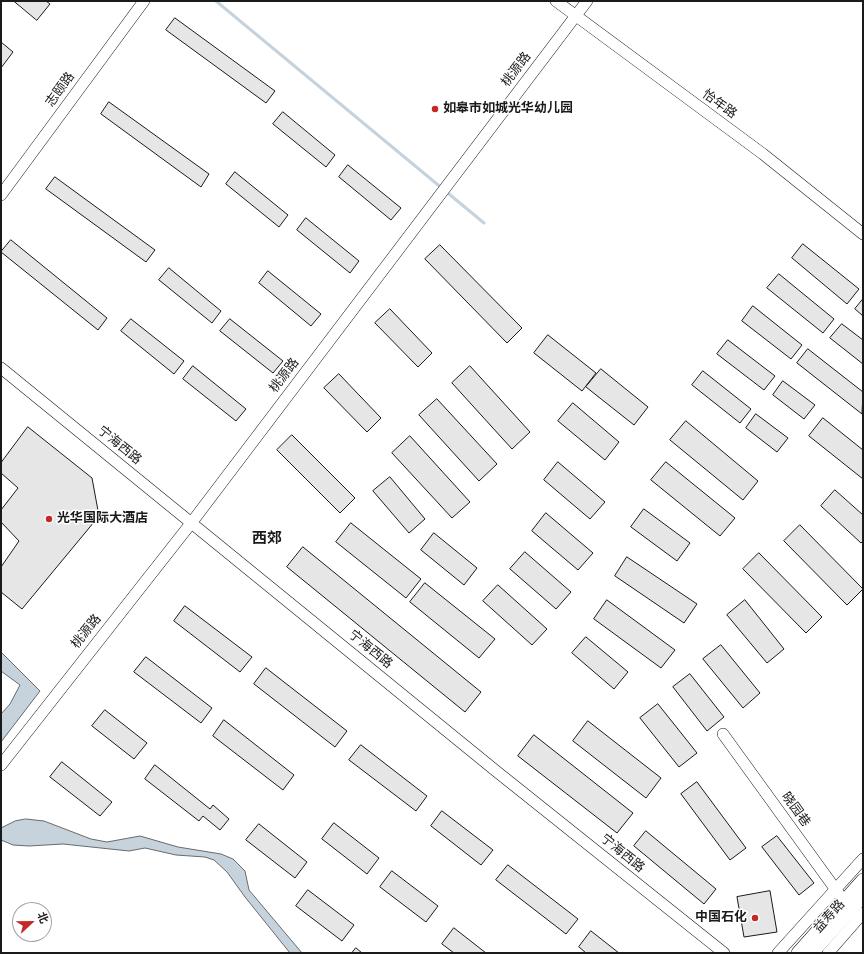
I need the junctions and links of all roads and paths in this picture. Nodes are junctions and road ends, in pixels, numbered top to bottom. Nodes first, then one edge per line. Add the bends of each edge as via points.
1 (144, 1) edge
2 (556, 1) edge
3 (587, 1) edge
4 (575, 16) junction
5 (1, 195) edge
6 (863, 234) edge
7 (1, 368) edge
8 (192, 522) junction
9 (723, 734) dead end
10 (1, 765) edge
11 (863, 859) edge
12 (863, 880) edge
13 (835, 890) junction
14 (863, 896) edge
15 (844, 901) junction
16 (863, 913) edge
17 (724, 953) edge
18 (778, 953) edge
19 (798, 953) edge
20 (812, 953) edge
21 (828, 953) edge

1 - 5 street, 志颐路
2 - 4 street, 怡年路
3 - 4 street, 桃源路
4 - 6 street, 怡年路 via 762,154
4 - 8 street, 桃源路
7 - 8 street, 宁海西路
8 - 10 street, 桃源路
8 - 17 street, 宁海西路 via 496,771
9 - 13 street, 晓园巷
11 - 13 street
12 - 15 main road, 益寿路
13 - 15 street, 晓园巷
13 - 18 street
14 - 20 main road, 益寿路
15 - 19 main road, 益寿路
16 - 21 street

